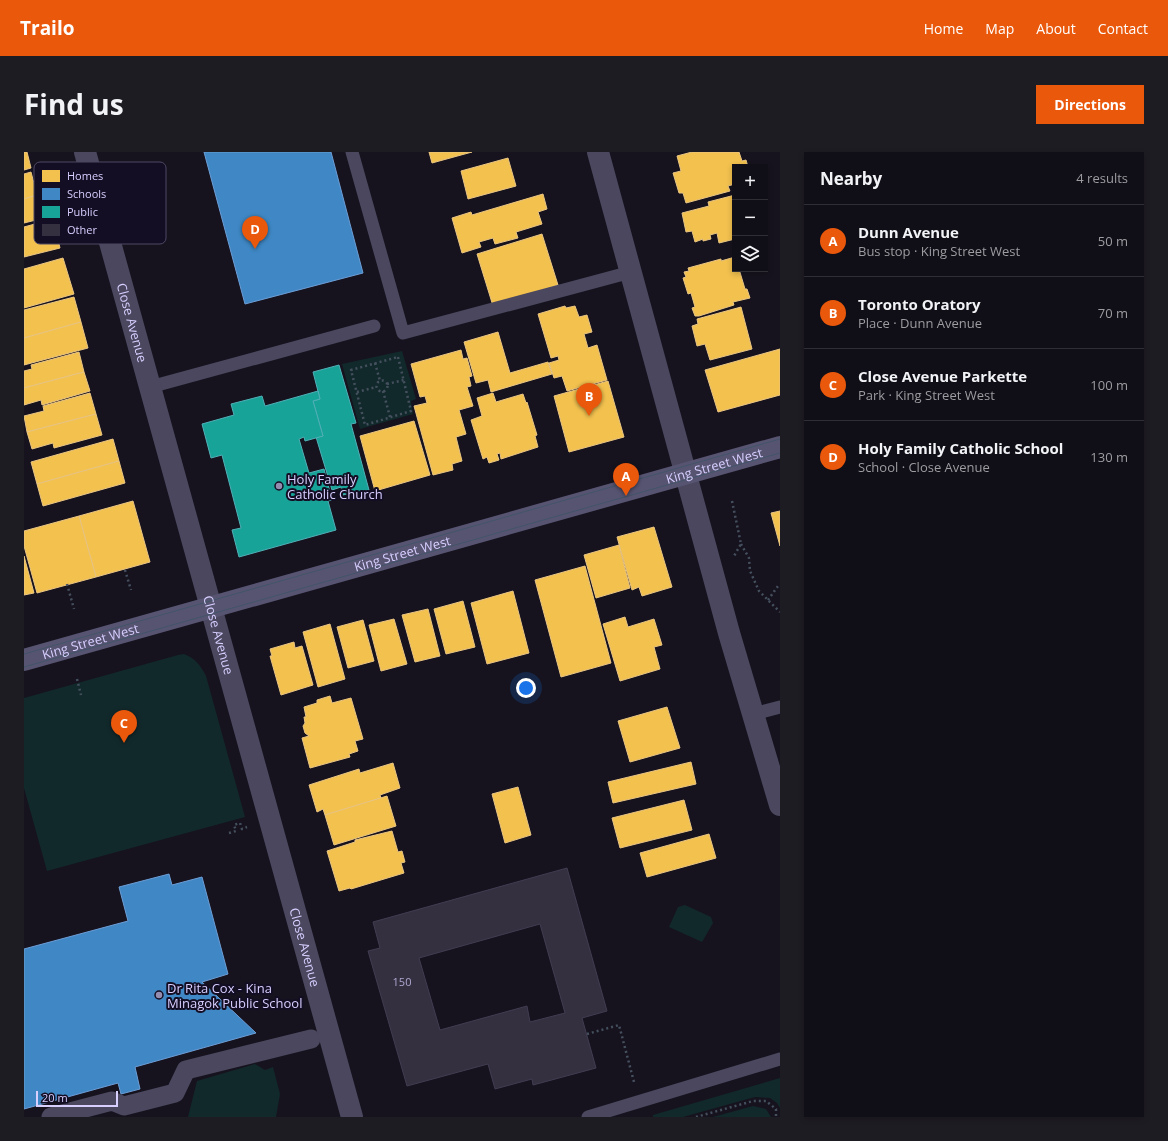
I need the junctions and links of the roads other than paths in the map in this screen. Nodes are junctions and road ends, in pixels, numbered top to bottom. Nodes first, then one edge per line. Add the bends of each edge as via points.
1 (85, 152) edge
2 (352, 152) edge
3 (598, 152) edge
4 (88, 162) edge
5 (110, 244) edge
6 (631, 272) junction
7 (374, 326) dead end
8 (150, 387) junction
9 (780, 447) edge
10 (685, 473) junction
11 (211, 608) junction
12 (24, 660) edge
13 (780, 707) edge
14 (754, 714) junction
15 (780, 805) edge
16 (311, 1039) dead end
17 (780, 1059) edge
18 (51, 1117) edge
19 (352, 1117) edge
20 (588, 1117) edge

1 - 4 street, Close Avenue
2 - 6 lane via 403,333
3 - 6 street
5 - 8 street, Close Avenue
6 - 10 street
7 - 8 lane
8 - 11 street, Close Avenue
9 - 10 main road, King Street West
10 - 11 main road, King Street West
10 - 14 street
11 - 12 main road, King Street West
11 - 19 street, Close Avenue
13 - 14 lane
14 - 15 street
16 - 18 street via 186,1070 175,1093 124,1106 112,1100
17 - 20 lane

